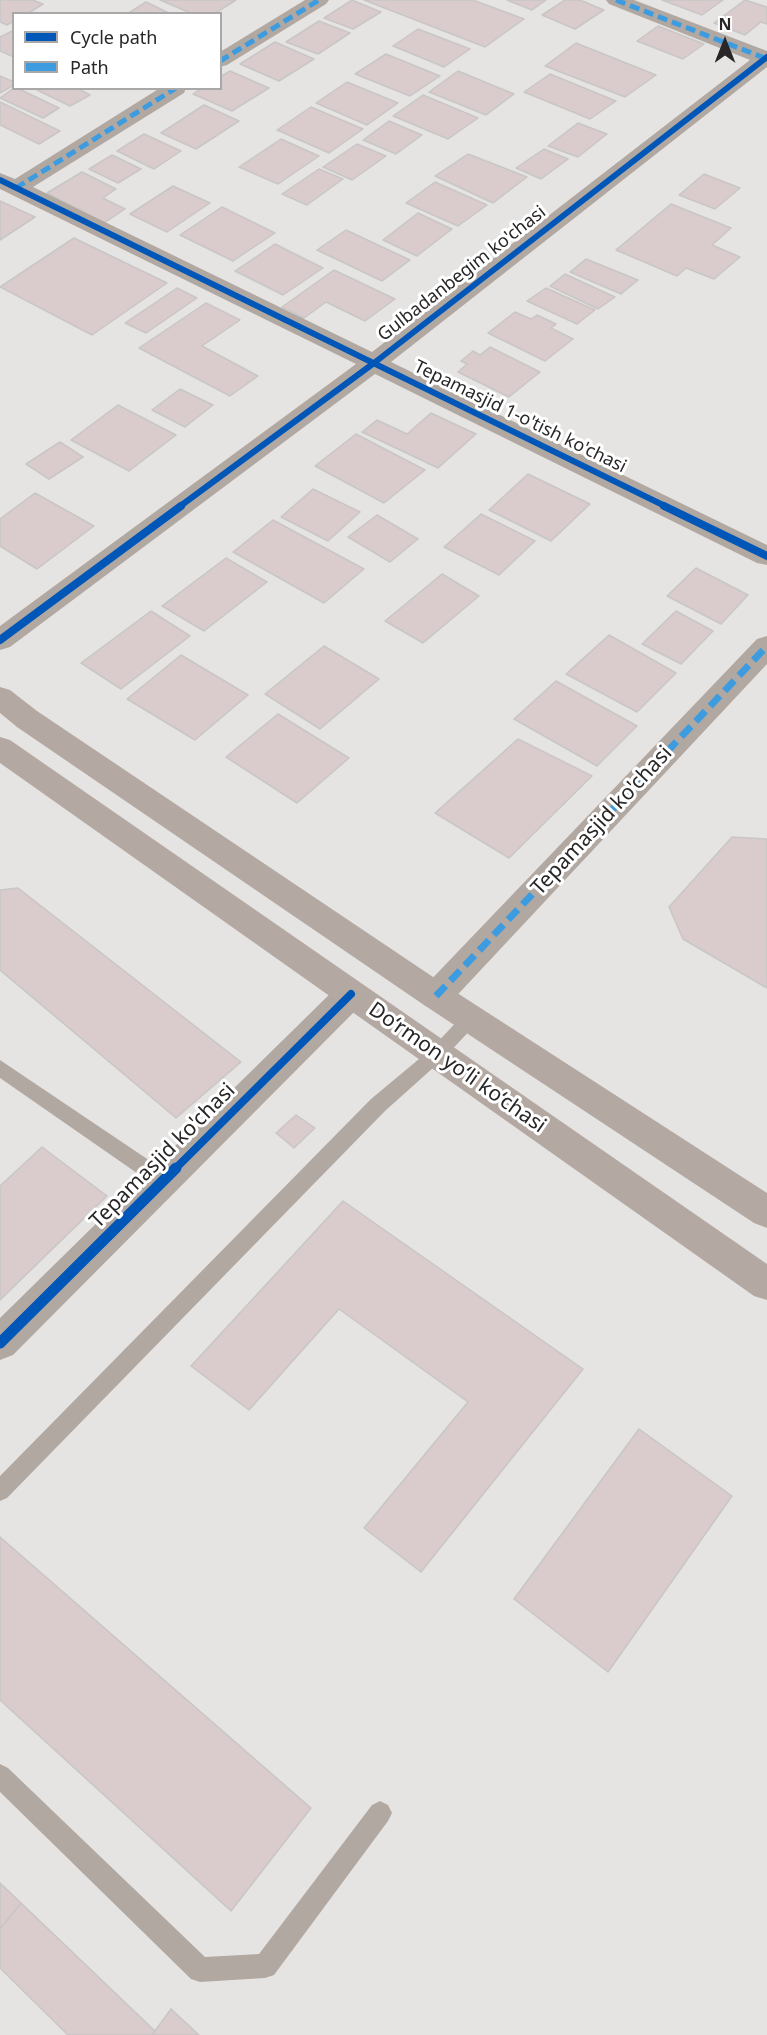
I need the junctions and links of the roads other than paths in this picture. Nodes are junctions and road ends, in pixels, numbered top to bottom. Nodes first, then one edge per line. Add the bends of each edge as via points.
1 (318, 0) edge
2 (616, 0) edge
3 (766, 58) edge
4 (222, 60) edge
5 (172, 90) edge
6 (8, 184) edge
7 (374, 363) junction
8 (767, 556) edge
9 (0, 640) edge
10 (767, 646) edge
11 (0, 697) edge
12 (0, 748) edge
13 (351, 994) junction
14 (436, 996) junction
15 (471, 1018) junction
16 (436, 1054) junction
17 (0, 1068) edge
18 (164, 1180) junction
19 (767, 1212) edge
20 (767, 1284) edge
21 (0, 1344) edge
22 (0, 1491) edge
23 (0, 1776) edge
24 (381, 1813) dead end

1 - 4 street
2 - 3 street
3 - 7 street, Gulbadanbegim ko'chasi
5 - 6 street
6 - 7 street, Tepamasjid 1-o'tish ko'chasi
7 - 8 street, Tepamasjid 1-o'tish ko'chasi
7 - 9 street, Gulbadanbegim ko'chasi
10 - 14 street, Tepamasjid ko'chasi
11 - 14 main road
12 - 13 main road, Do‘rmon yo‘li ko‘chasi
13 - 16 main road, Do‘rmon yo‘li ko‘chasi
13 - 18 street, Tepamasjid ko'chasi
14 - 15 main road
15 - 16 lane
15 - 19 main road
16 - 20 main road, Do‘rmon yo‘li ko‘chasi
16 - 22 lane via 378,1105
17 - 18 lane
18 - 21 street, Tepamasjid ko'chasi
23 - 24 lane via 200,1970 265,1966

